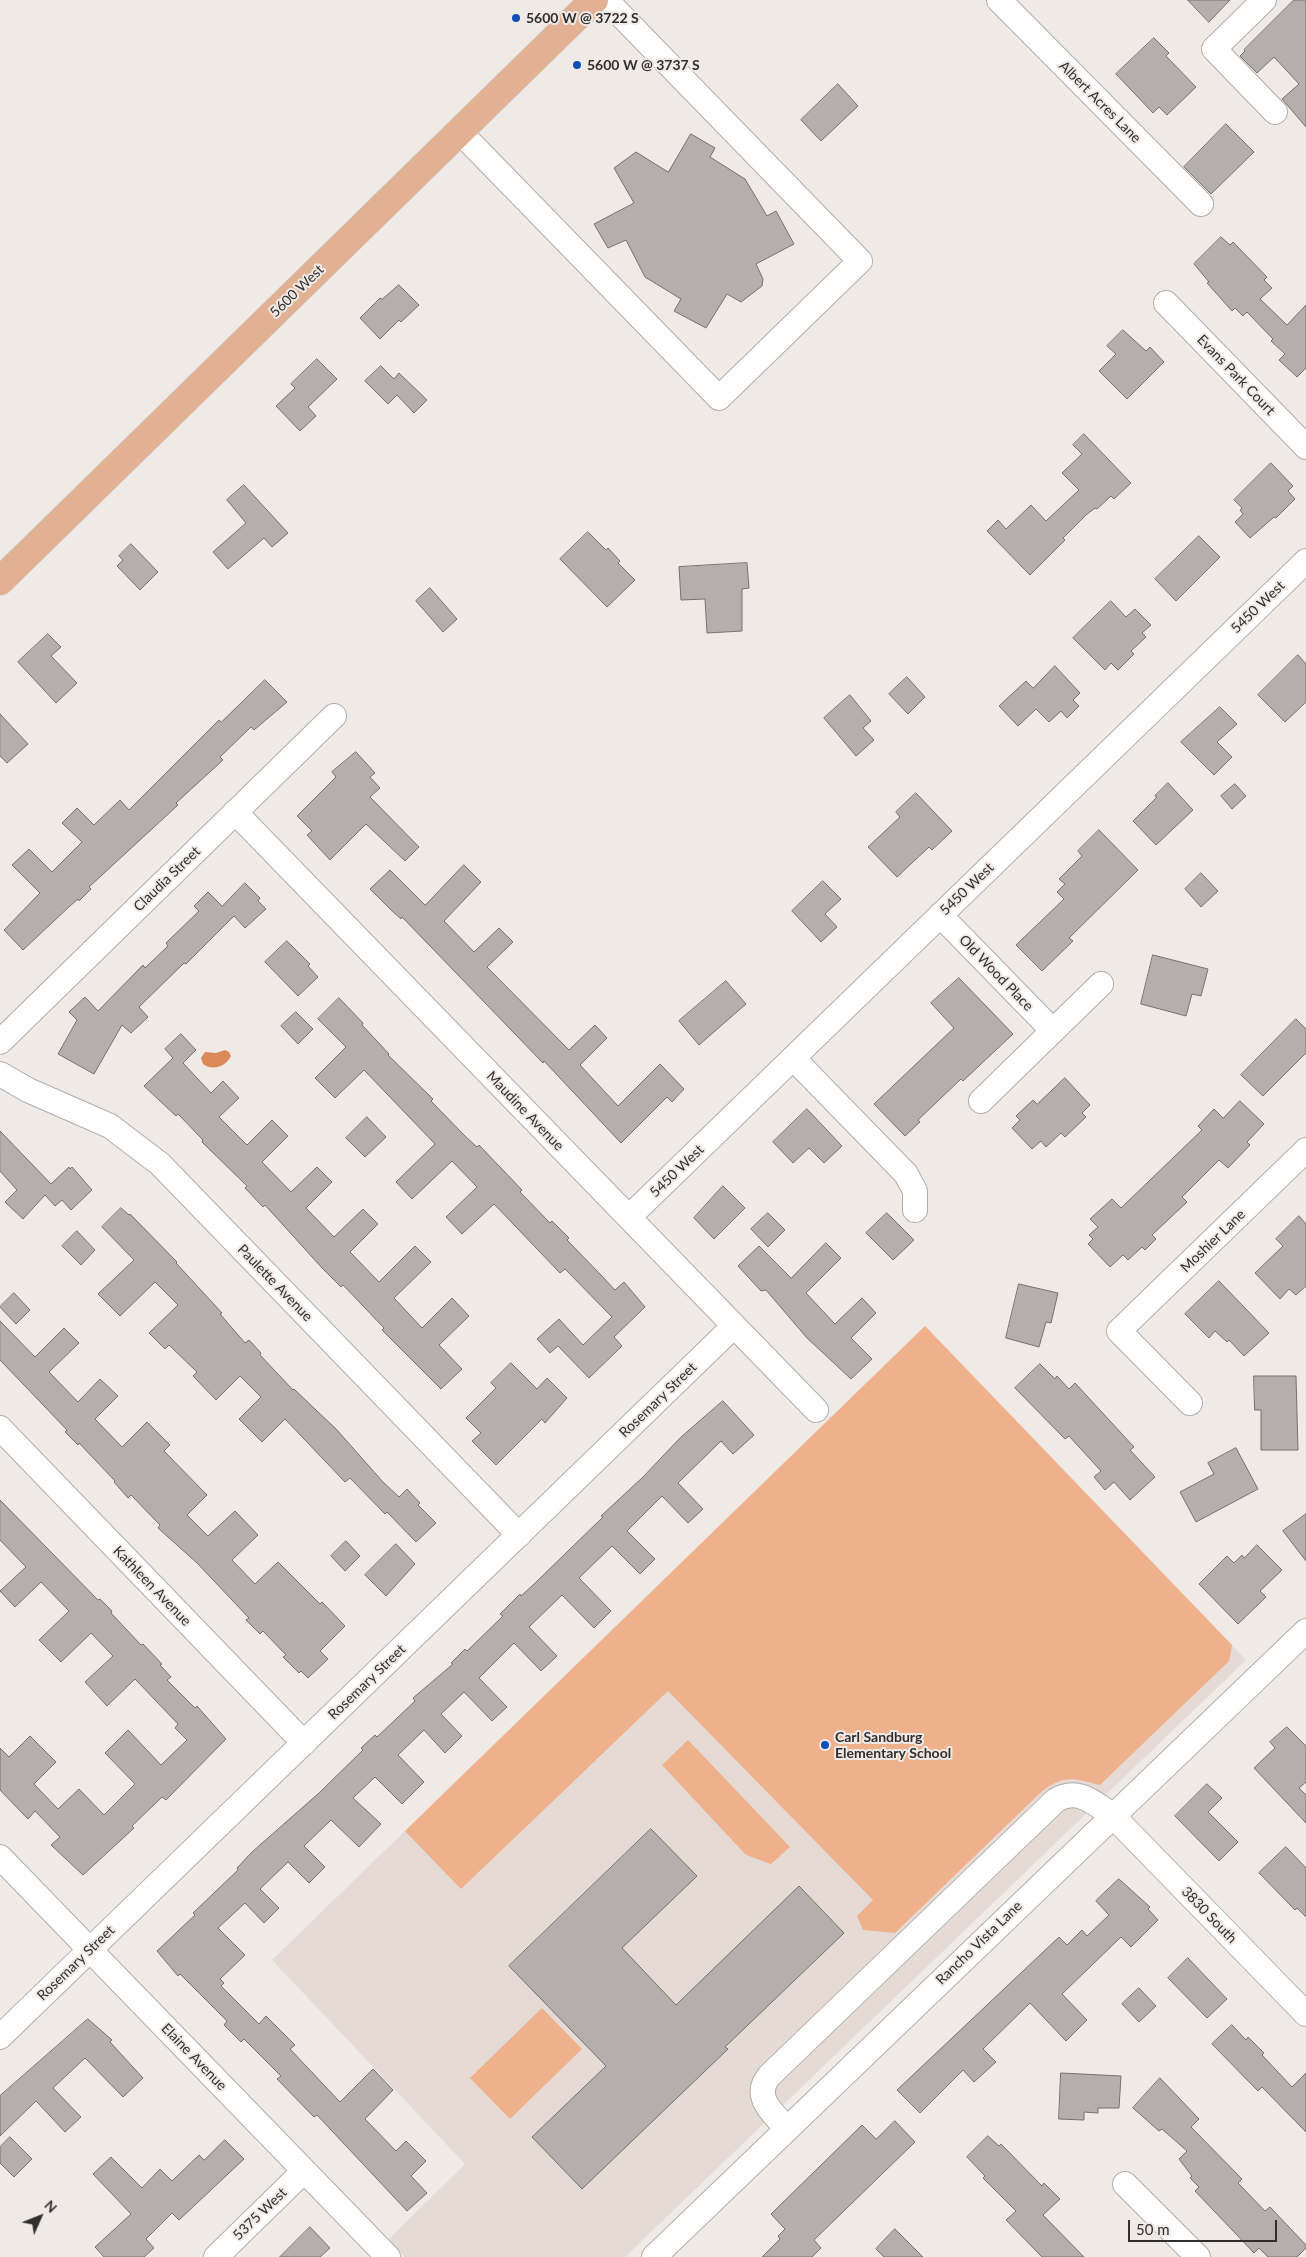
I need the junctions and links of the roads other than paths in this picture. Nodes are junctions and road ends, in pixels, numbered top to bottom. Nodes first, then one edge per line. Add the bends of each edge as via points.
1 (594, 0) edge
2 (606, 0) edge
3 (999, 0) edge
4 (1264, 0) edge
5 (1275, 112) dead end
6 (460, 132) junction
7 (1201, 204) dead end
8 (1166, 303) dead end
9 (1306, 447) edge
10 (1306, 561) edge
11 (0, 581) edge
12 (334, 716) dead end
13 (235, 812) junction
14 (940, 915) junction
15 (1101, 984) dead end
16 (1053, 1031) junction
17 (0, 1042) edge
18 (793, 1058) junction
19 (0, 1074) edge
20 (981, 1101) dead end
21 (1306, 1150) edge
22 (915, 1210) dead end
23 (629, 1218) junction
24 (734, 1326) junction
25 (1190, 1403) dead end
26 (816, 1410) dead end
27 (0, 1428) edge
28 (519, 1535) junction
29 (1306, 1631) edge
30 (304, 1743) junction
31 (1112, 1815) junction
32 (0, 1858) edge
33 (90, 1950) junction
34 (1306, 2014) edge
35 (0, 2037) edge
36 (787, 2129) junction
37 (304, 2171) junction
38 (1125, 2184) dead end
39 (216, 2257) edge
40 (388, 2257) edge
41 (654, 2257) edge
42 (1198, 2257) edge

1 - 6 main road, 5600 West
2 - 6 street via 860,261 719,398
3 - 7 street, Albert Acres Lane
4 - 5 street via 1214,49
6 - 11 main road, 5600 West
8 - 9 street, Evans Park Court
10 - 14 street, 5450 West
12 - 13 street, Claudia Street
13 - 17 street, Claudia Street
13 - 23 street, Maudine Avenue
14 - 16 street, Old Wood Place
14 - 18 street, 5450 West
15 - 16 street
16 - 20 street
18 - 22 street via 906,1174 915,1191
18 - 23 street, 5450 West
19 - 28 street, Paulette Avenue via 110,1126 160,1164
21 - 25 street, Moshier Lane via 1119,1331
23 - 24 street, Maudine Avenue
24 - 26 street, Maudine Avenue
24 - 28 street, Rosemary Street
27 - 30 street, Kathleen Avenue
28 - 30 street, Rosemary Street
29 - 31 street, Rancho Vista Lane
30 - 33 street, Rosemary Street
31 - 34 street, 3830 South
31 - 36 street, Rancho Vista Lane
31 - 36 street, 3830 South via 1079,1795 1071,1794 1056,1800 783,2062 766,2080 762,2092 765,2104
32 - 33 street, Elaine Avenue
33 - 35 street, Rosemary Street
33 - 37 street, Elaine Avenue
36 - 41 street, Rancho Vista Lane
37 - 39 street, 5375 West
37 - 40 street, Elaine Avenue
38 - 42 street

